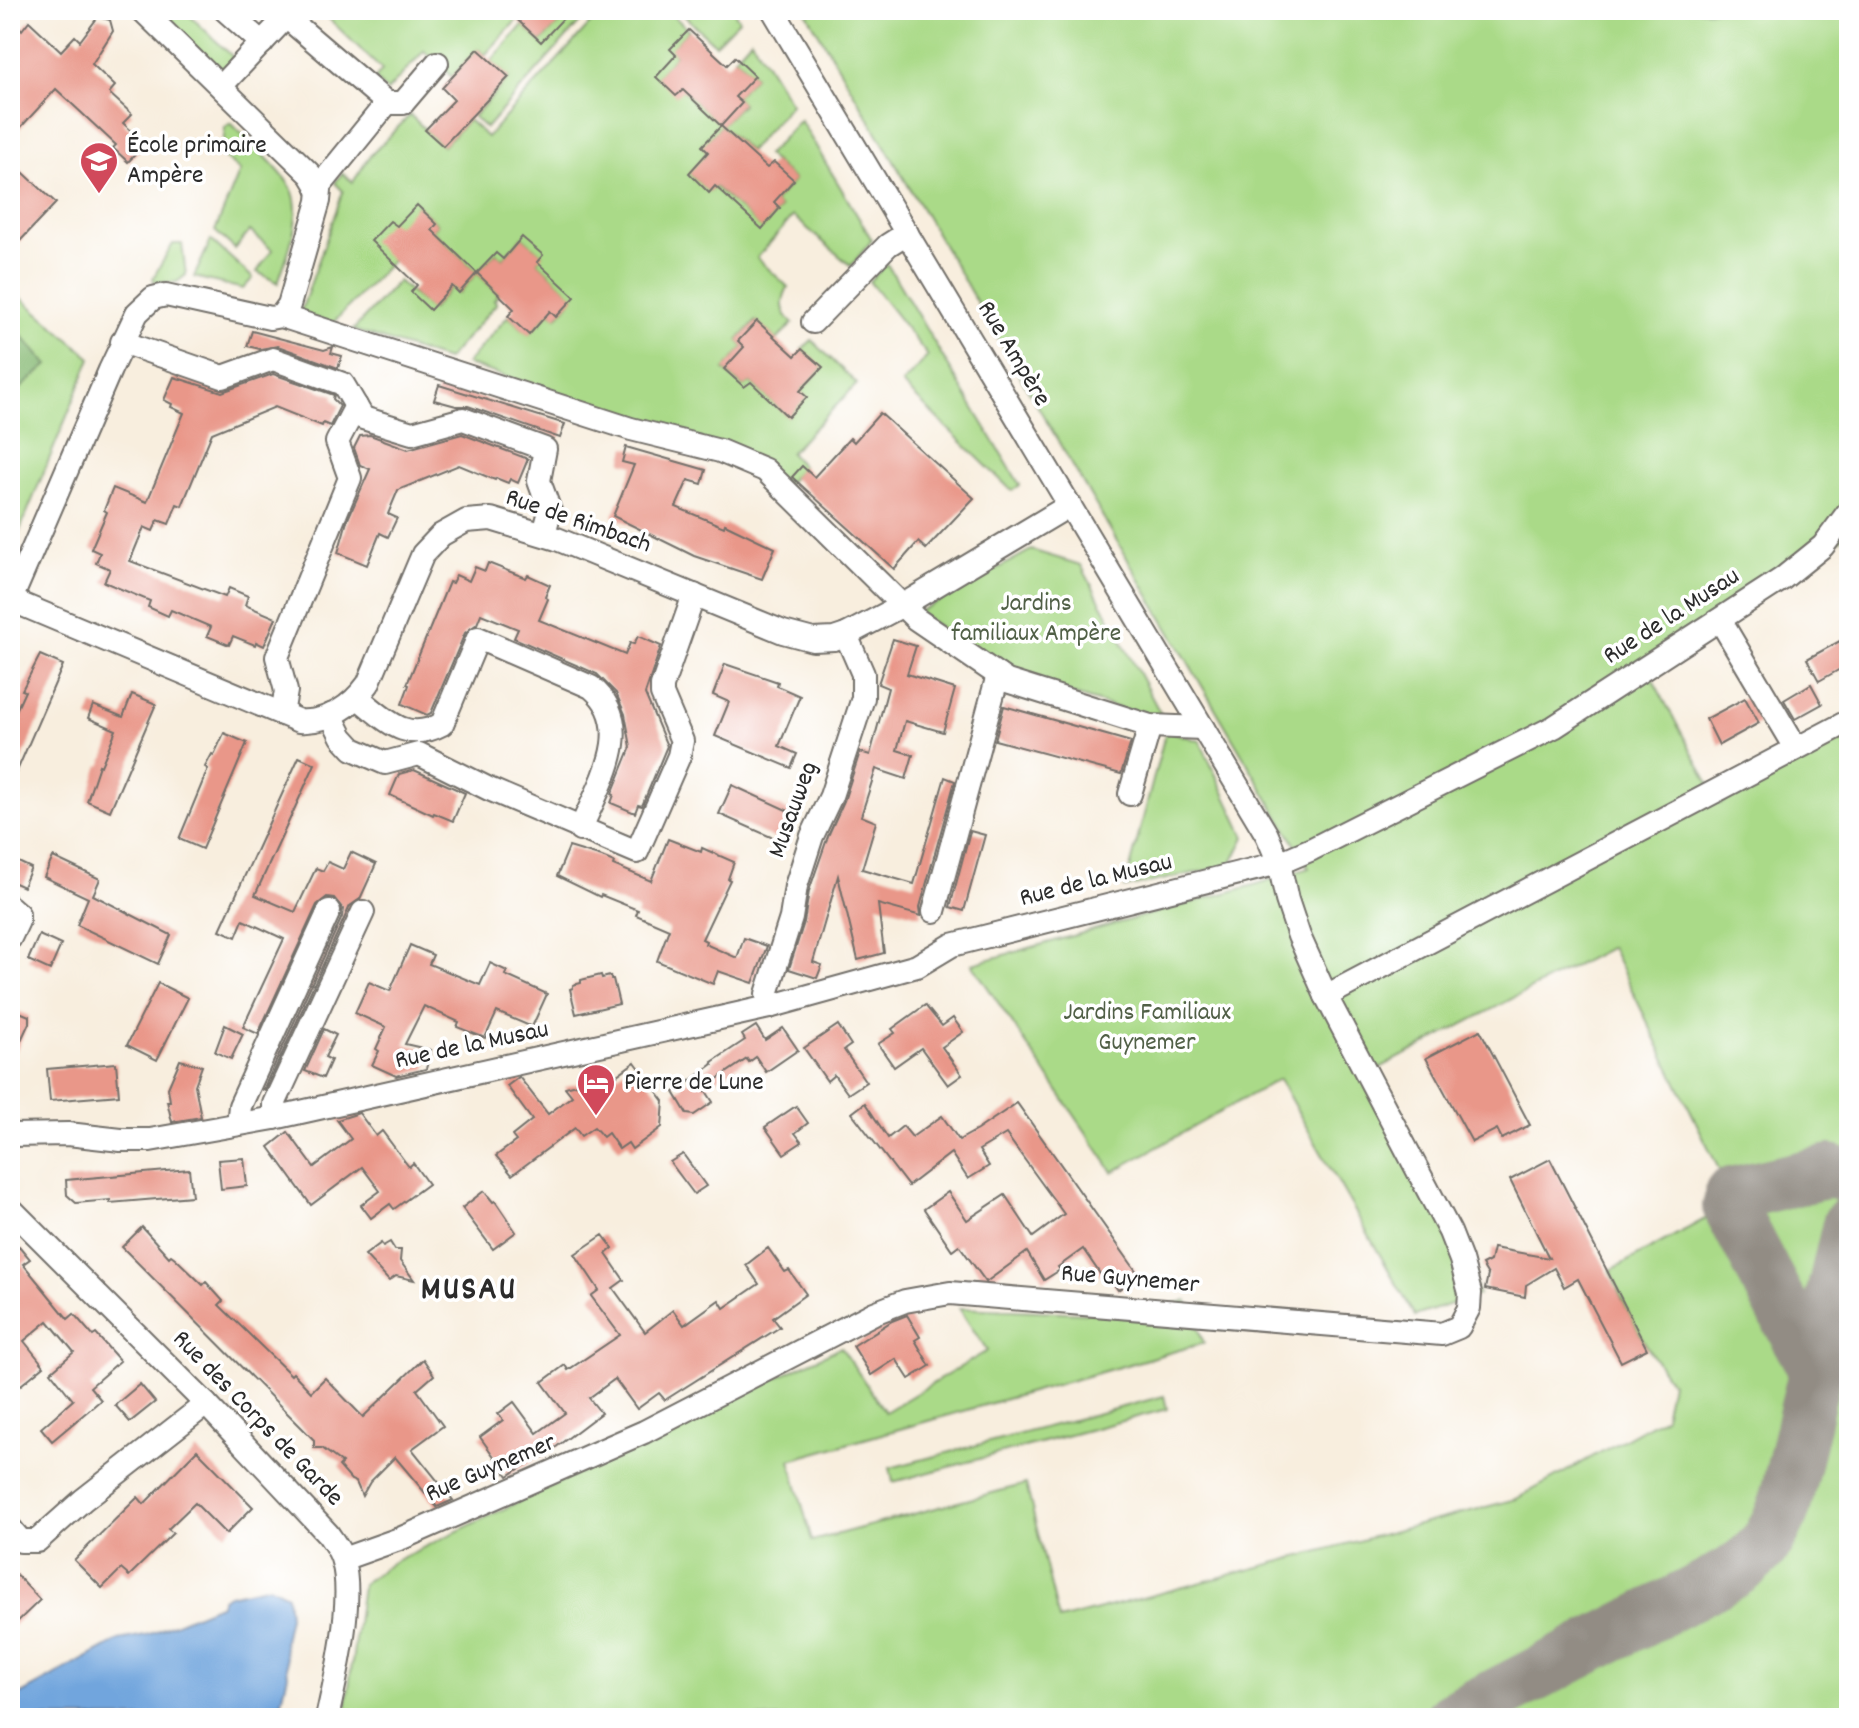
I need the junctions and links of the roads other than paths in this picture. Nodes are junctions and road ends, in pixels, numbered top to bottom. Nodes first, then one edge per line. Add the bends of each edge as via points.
1 (142, 10) edge
2 (225, 10) edge
3 (773, 10) edge
4 (282, 13) edge
5 (262, 43) junction
6 (437, 63) dead end
7 (221, 86) junction
8 (387, 103) junction
9 (318, 188) junction
10 (907, 233) junction
11 (281, 316) junction
12 (813, 322) dead end
13 (122, 342) junction
14 (356, 406) junction
15 (1070, 505) junction
16 (1849, 511) edge
17 (544, 534) junction
18 (1849, 538) edge
19 (1823, 546) junction
20 (694, 595) junction
21 (10, 601) edge
22 (903, 605) junction
23 (1720, 620) junction
24 (846, 635) junction
25 (998, 675) junction
26 (358, 698) junction
27 (282, 714) junction
28 (331, 715) junction
29 (1849, 721) edge
30 (1150, 726) junction
31 (1203, 728) junction
32 (1796, 748) junction
33 (1130, 794) dead end
34 (580, 830) junction
35 (1279, 863) junction
36 (10, 907) edge
37 (329, 911) dead end
38 (934, 911) dead end
39 (363, 912) dead end
40 (10, 938) edge
41 (1326, 996) junction
42 (769, 1007) junction
43 (274, 1118) junction
44 (238, 1124) junction
45 (10, 1135) edge
46 (10, 1208) edge
47 (206, 1404) junction
48 (10, 1528) edge
49 (343, 1559) junction
50 (327, 1718) edge

1 - 7 street
2 - 5 street
3 - 10 street, Rue Ampère
4 - 5 street
4 - 8 street
5 - 7 street
6 - 8 street via 403,103
7 - 9 street
8 - 9 street
9 - 11 street via 319,201 289,305
10 - 12 street via 888,245
10 - 15 street, Rue Ampère
11 - 13 street via 166,295 143,305
11 - 22 street via 631,429 720,451 765,470
13 - 14 street via 223,377 273,359 343,384
13 - 21 street
14 - 17 street via 363,418 412,433 463,419 545,449 539,481 550,511
14 - 27 street via 337,442 350,478 277,657 286,691
15 - 22 street, Rue de Rimbach
15 - 31 street, Rue Ampère
16 - 19 street, Rue de la Musau
17 - 20 street, Rue de Rimbach
17 - 26 street, Rue de Rimbach via 491,519 466,521 441,535 423,554
18 - 19 street
19 - 23 street, Rue de la Musau
20 - 24 street, Rue de Rimbach via 802,638 823,641
20 - 34 street via 662,686 682,741 679,756 637,852
21 - 27 street, Rue de Rimbach
22 - 24 street, Rue de Rimbach
22 - 25 street
23 - 32 street
23 - 35 street, Rue de la Musau via 1554,727
24 - 42 street, Musauweg via 863,674 863,698 796,886 767,994
25 - 30 street
25 - 38 street
26 - 28 street, Rue de Rimbach
26 - 34 street via 398,728 428,732 442,724 478,638 591,687 610,711 615,745
27 - 28 street, Rue de Rimbach via 310,722
28 - 34 street via 353,749 385,763 419,754
29 - 32 street
30 - 31 street
30 - 33 street
31 - 35 street, Rue Ampère
32 - 41 street
35 - 41 street, Rue Guynemer via 1299,936
35 - 42 street, Rue de la Musau via 952,945 917,966
36 - 40 street via 18,914
37 - 44 street via 240,1106
39 - 43 street via 274,1104
41 - 49 street, Rue Guynemer via 1450,1232 1470,1293 1459,1327 1442,1334 927,1295 874,1313 563,1469
42 - 43 street, Rue de la Musau
43 - 44 street, Rue de la Musau
44 - 45 street, Rue de la Musau via 150,1140
46 - 47 street, Rue des Corps de Garde
47 - 48 street via 37,1541 21,1541
47 - 49 street, Rue des Corps de Garde via 328,1534
49 - 50 street via 345,1613

